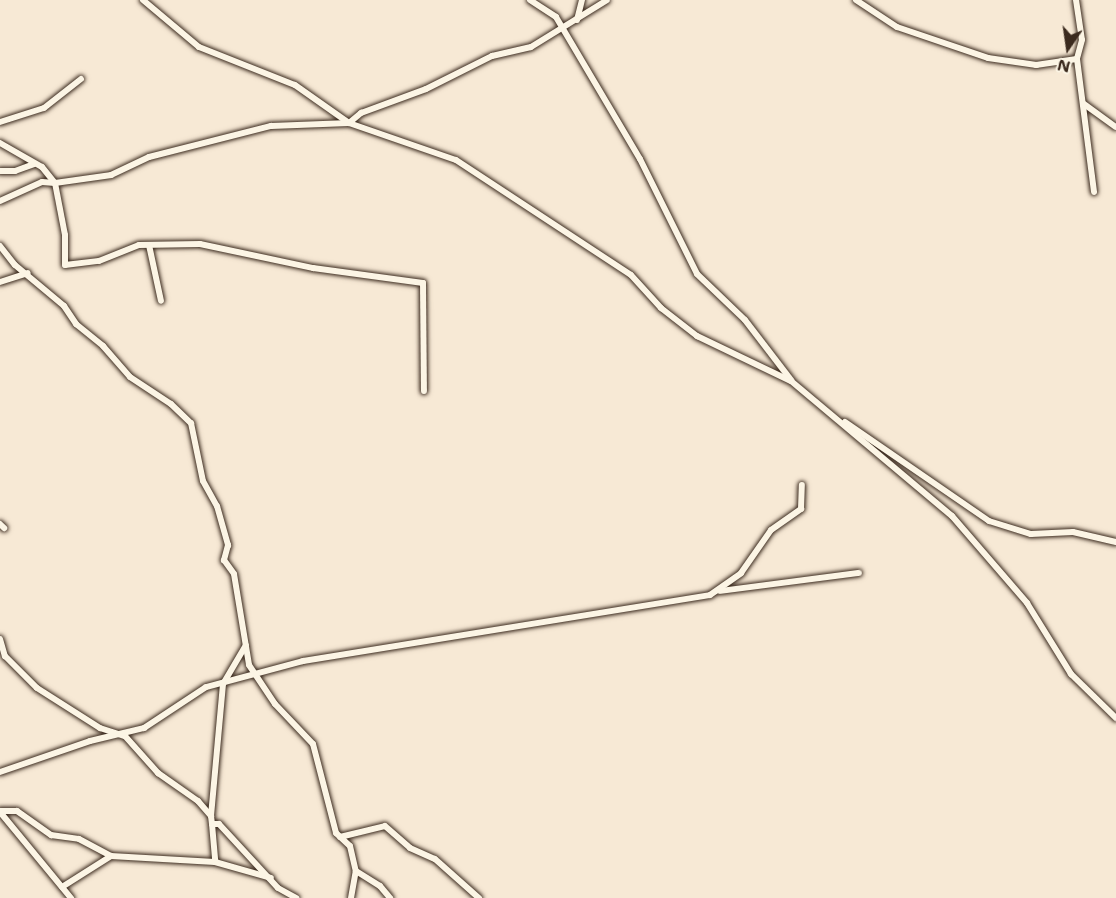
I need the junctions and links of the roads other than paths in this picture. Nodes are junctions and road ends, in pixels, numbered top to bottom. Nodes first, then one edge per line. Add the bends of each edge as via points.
1 (143, 0) edge
2 (530, 0) edge
3 (582, 0) edge
4 (607, 0) edge
5 (856, 0) edge
6 (1076, 0) edge
7 (576, 20) junction
8 (562, 28) junction
9 (1077, 59) junction
10 (81, 79) dead end
11 (1084, 104) junction
12 (0, 122) edge
13 (349, 123) junction
14 (1116, 127) edge
15 (0, 143) edge
16 (34, 165) junction
17 (0, 171) edge
18 (54, 183) junction
19 (1094, 192) dead end
20 (0, 201) edge
21 (149, 245) junction
22 (0, 246) edge
23 (29, 273) junction
24 (0, 282) edge
25 (161, 301) dead end
26 (791, 381) junction
27 (424, 391) dead end
28 (817, 403) junction
29 (802, 485) dead end
30 (1116, 542) edge
31 (859, 573) dead end
32 (710, 595) junction
33 (0, 639) edge
34 (246, 644) junction
35 (254, 674) junction
36 (224, 681) junction
37 (1116, 718) edge
38 (116, 734) junction
39 (0, 771) edge
40 (0, 811) edge
41 (211, 816) junction
42 (212, 824) junction
43 (340, 837) junction
44 (111, 856) junction
45 (215, 862) junction
46 (356, 871) junction
47 (272, 878) junction
48 (62, 887) junction
49 (278, 888) junction
50 (71, 898) edge
51 (282, 898) edge
52 (296, 898) edge
53 (351, 898) edge
54 (390, 898) edge
55 (479, 898) edge

1 - 13 street via 199,47 295,85
2 - 8 street via 556,17
3 - 7 street
4 - 7 street
5 - 9 street via 897,27 988,58 1036,65
6 - 9 street via 1082,40
7 - 8 street
8 - 13 street via 531,47 492,56 426,88 361,113
8 - 26 street via 640,159 697,274 745,320
9 - 11 street
10 - 12 street via 44,108
11 - 14 street
11 - 19 street
13 - 18 street via 271,126 149,157 111,175
13 - 26 street via 456,160 631,275 661,308 697,336
15 - 16 street
16 - 17 street
16 - 18 street via 42,167
18 - 20 street via 42,182
18 - 21 street via 65,235 65,264 99,261 128,247
21 - 25 street
21 - 27 street via 219,246 296,265 423,283
22 - 23 street via 15,265
23 - 24 street
23 - 34 street via 130,377 191,423 203,481 217,506 228,545 224,560 234,574
26 - 28 street
28 - 30 street via 989,521 1031,534 1073,532
28 - 37 street via 952,516 1026,603 1071,674
29 - 32 street via 801,509 771,530 741,573
31 - 32 street via 753,584
32 - 35 street via 303,661
33 - 38 street via 5,656 40,690
34 - 35 street
34 - 36 street
35 - 36 street
35 - 43 street via 281,711 313,744
36 - 38 street via 199,690 144,728
36 - 41 street via 222,729 213,760
38 - 39 street
38 - 41 street via 124,735 158,773 195,798
40 - 44 street via 17,810 51,835 79,839
40 - 48 street
41 - 42 street
42 - 45 street
42 - 47 street via 219,824
43 - 46 street via 350,846
43 - 55 street via 385,826 410,848 435,859
44 - 45 street
44 - 48 street
45 - 47 street
46 - 53 street
46 - 54 street via 380,886
47 - 49 street
48 - 50 street
49 - 51 street
49 - 52 street

